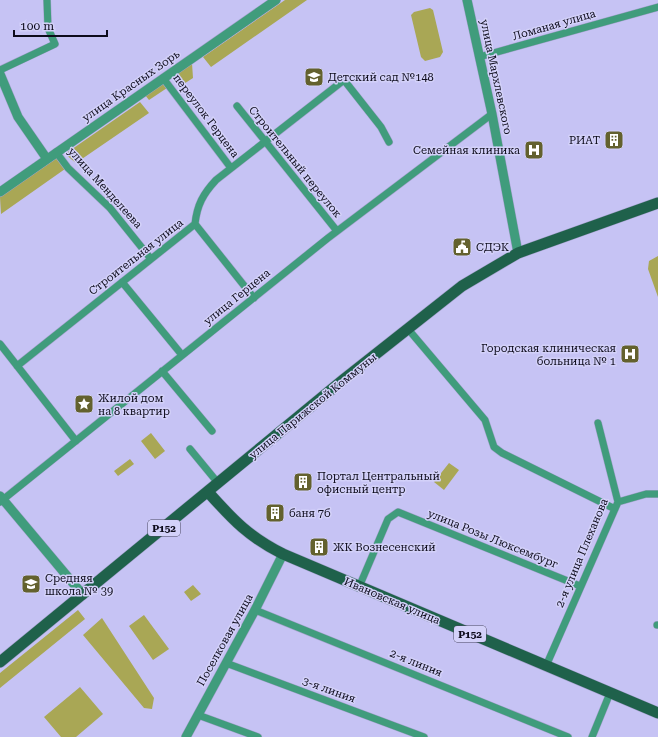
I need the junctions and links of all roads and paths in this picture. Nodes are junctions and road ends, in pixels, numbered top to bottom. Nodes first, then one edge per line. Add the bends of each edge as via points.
1 (47, 0) edge
2 (276, 0) edge
3 (467, 0) edge
4 (658, 7) edge
5 (479, 57) junction
6 (0, 70) edge
7 (0, 74) edge
8 (163, 78) junction
9 (237, 106) dead end
10 (492, 114) junction
11 (265, 141) junction
12 (389, 142) dead end
13 (56, 152) junction
14 (47, 159) junction
15 (231, 168) junction
16 (0, 192) edge
17 (658, 204) edge
18 (195, 224) junction
19 (337, 231) junction
20 (518, 253) junction
21 (151, 259) junction
22 (122, 282) junction
23 (254, 298) junction
24 (408, 329) junction
25 (0, 344) edge
26 (182, 355) junction
27 (17, 366) junction
28 (162, 371) junction
29 (598, 423) dead end
30 (212, 431) dead end
31 (76, 441) junction
32 (190, 449) dead end
33 (218, 484) junction
34 (208, 492) junction
35 (658, 494) edge
36 (1, 499) edge
37 (617, 505) junction
38 (283, 554) junction
39 (580, 586) junction
40 (359, 587) junction
41 (83, 595) junction
42 (255, 610) junction
43 (0, 662) edge
44 (226, 663) junction
45 (546, 666) junction
46 (610, 692) junction
47 (658, 713) edge
48 (198, 715) junction
49 (414, 735) edge
50 (186, 737) edge
51 (258, 737) edge
52 (424, 737) edge
53 (568, 737) edge
54 (592, 737) edge

1 - 6 street via 48,28 55,44
2 - 8 street, улица Красных Зорь
3 - 5 street, улица Мархлевского
4 - 5 street, Ломаная улица
5 - 10 street, улица Мархлевского
7 - 14 street via 18,117
8 - 13 street, улица Красных Зорь
8 - 15 street, переулок Герцена
9 - 11 street, Строительный переулок
10 - 19 street, улица Герцена
10 - 20 street, улица Мархлевского
11 - 12 street, Строительная улица via 344,80 381,127
11 - 15 street, Строительная улица
11 - 19 street, Строительный переулок
13 - 14 street, улица Красных Зорь
13 - 21 street, улица Менделеева via 68,168 110,208
14 - 16 street, улица Красных Зорь
15 - 18 street, Строительная улица via 204,194 197,209
17 - 20 main road, улица Парижской Коммуны
18 - 21 street, Строительная улица
18 - 23 street
19 - 23 street, улица Герцена
20 - 24 main road, улица Парижской Коммуны via 478,275
21 - 22 street, Строительная улица
22 - 26 street
22 - 27 street, Строительная улица
23 - 26 street, улица Герцена
24 - 33 main road, улица Парижской Коммуны
24 - 37 street via 485,420 494,446 502,453
25 - 27 street
26 - 28 street, улица Герцена
27 - 31 street
28 - 30 street
28 - 31 street, улица Герцена
29 - 37 street, 2-я улица Плеханова
31 - 36 street, улица Герцена
32 - 33 street
33 - 34 main road, улица Парижской Коммуны
34 - 38 main road, Ивановская улица / Р152 via 238,525
34 - 41 main road, улица Парижской Коммуны / Р152
35 - 37 street via 646,494
36 - 41 street
37 - 39 street, 2-я улица Плеханова
38 - 40 main road, Ивановская улица / Р152
38 - 42 street, Поселковая улица
39 - 40 street, улица Розы Люксембург via 398,512 388,519
39 - 45 street, 2-я улица Плеханова
40 - 45 main road, Ивановская улица / Р152
41 - 43 main road, улица Парижской Коммуны / Р152
42 - 44 street, Поселковая улица
42 - 53 street, 2-я линия
44 - 48 street, Поселковая улица
44 - 49 street, 3-я линия
45 - 46 main road, Ивановская улица / Р152
46 - 47 main road, Ивановская улица / Р152
46 - 54 street
48 - 50 street, Поселковая улица
48 - 51 street
49 - 52 street, 3-я линия

